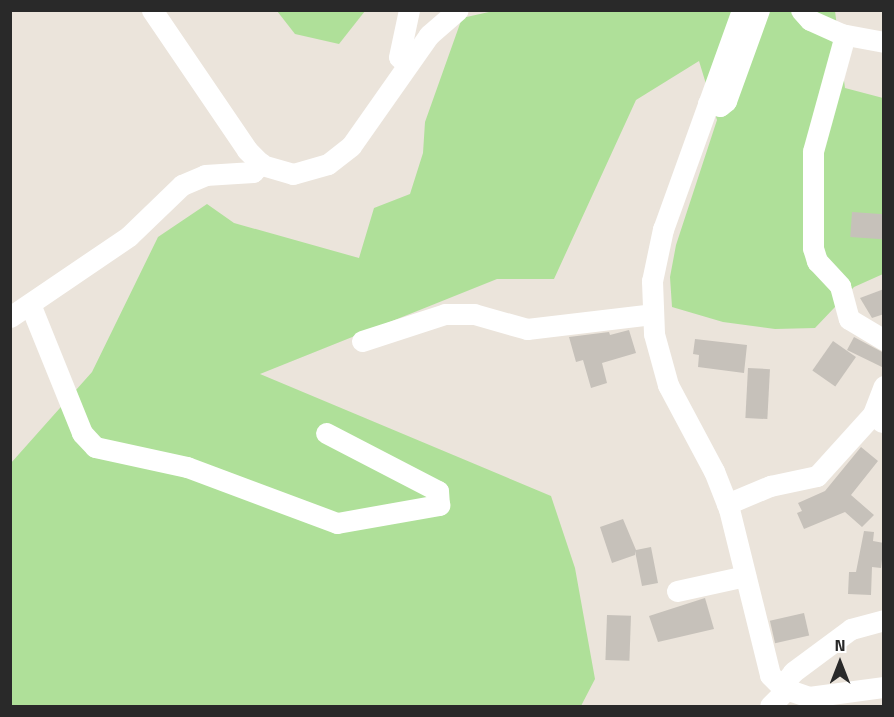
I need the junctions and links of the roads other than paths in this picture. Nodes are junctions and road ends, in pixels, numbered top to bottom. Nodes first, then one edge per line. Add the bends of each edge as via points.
1 (152, 10) edge
2 (409, 10) edge
3 (458, 10) edge
4 (742, 10) edge
5 (759, 10) edge
6 (801, 10) edge
7 (845, 35) junction
8 (884, 42) edge
9 (408, 64) junction
10 (708, 103) junction
11 (261, 163) junction
12 (30, 304) junction
13 (652, 314) junction
14 (10, 317) edge
15 (884, 340) edge
16 (362, 341) dead end
17 (884, 386) edge
18 (878, 419) edge
19 (326, 433) dead end
20 (728, 504) junction
21 (745, 576) junction
22 (677, 591) dead end
23 (884, 620) edge
24 (884, 687) edge
25 (783, 688) junction
26 (770, 706) edge

1 - 11 street via 247,150
2 - 9 street via 399,57
3 - 9 street via 436,27
4 - 10 street
5 - 10 street via 726,101 720,106
6 - 7 street via 810,20
7 - 8 street
7 - 15 street via 813,151 813,248 817,261 840,286 849,319
9 - 11 street via 360,135 328,164 293,174
10 - 13 street via 663,229 652,281
11 - 12 street via 253,172 205,176 182,185 129,236
12 - 14 street
12 - 19 street via 82,433 95,447 187,467 337,523 439,506 438,491
13 - 16 street via 527,329 474,314 445,314
13 - 20 street via 668,385
17 - 18 street
18 - 20 street via 817,476 770,486
20 - 21 street
21 - 22 street
21 - 25 street via 765,667
23 - 25 street via 851,629 793,672
24 - 25 street via 809,697
25 - 26 street

